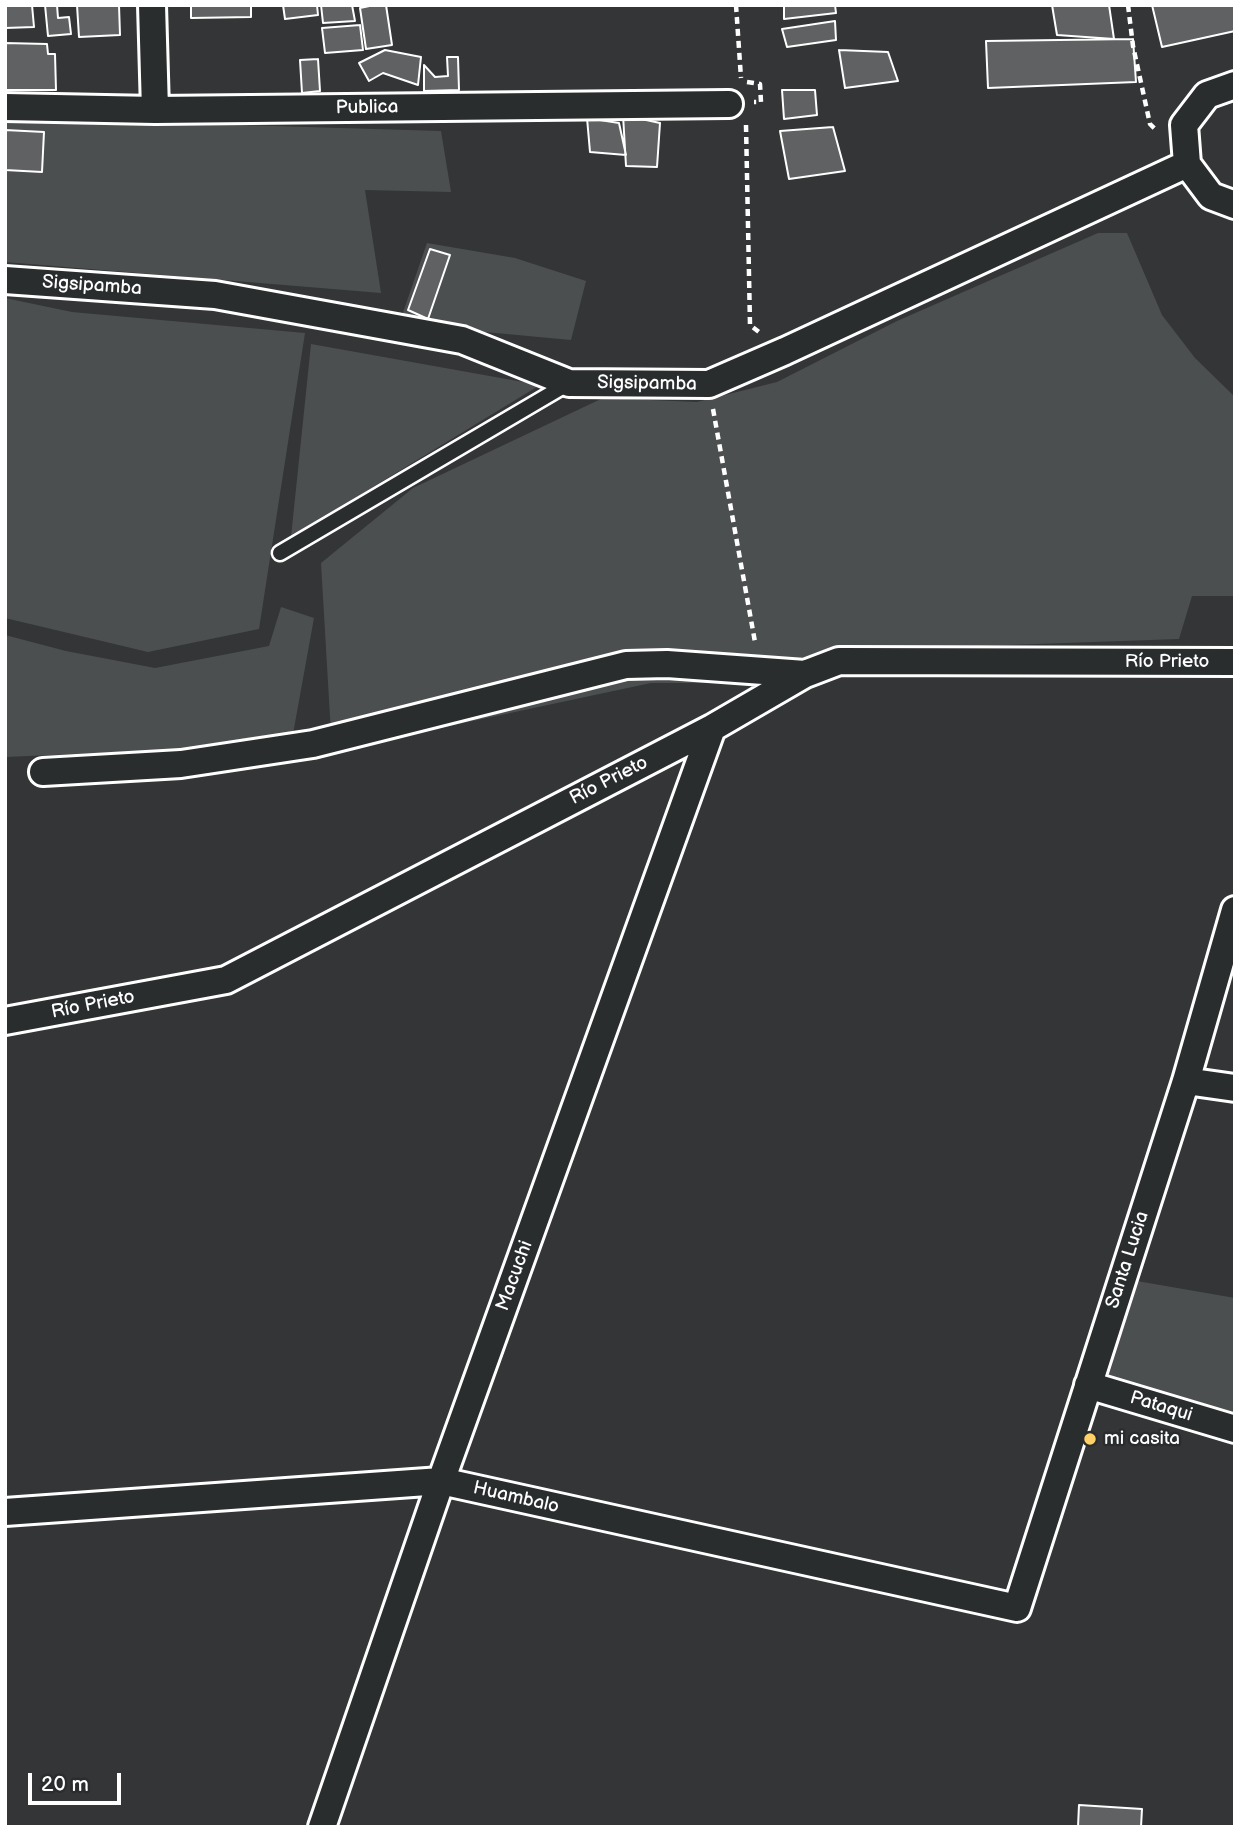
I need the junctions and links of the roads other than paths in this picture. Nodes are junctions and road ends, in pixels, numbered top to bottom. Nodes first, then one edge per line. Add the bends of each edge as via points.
1 (152, 5) edge
2 (1235, 85) edge
3 (729, 104) road end
4 (5, 107) edge
5 (155, 110) junction
6 (1187, 164) junction
7 (1235, 205) edge
8 (5, 280) edge
9 (569, 383) junction
10 (280, 553) dead end
11 (1235, 662) edge
12 (804, 674) junction
13 (712, 728) junction
14 (43, 772) dead end
15 (1235, 910) edge
16 (5, 1021) edge
17 (1186, 1081) junction
18 (1235, 1088) edge
19 (1088, 1385) junction
20 (1235, 1429) edge
21 (441, 1481) junction
22 (5, 1512) edge
23 (1017, 1608) joint
24 (322, 1827) edge

1 - 5 street
2 - 6 street via 1207,95 1184,125
3 - 5 street, Publica
4 - 5 street, Publica
6 - 7 street via 1211,196
6 - 9 street, Sigsipamba via 709,384
8 - 9 street, Sigsipamba via 215,295 462,340
9 - 10 lane
11 - 12 street, Río Prieto via 839,661
12 - 13 street, Río Prieto
12 - 14 street via 626,665 313,744 181,764
13 - 16 street, Río Prieto via 226,980
13 - 21 street, Macuchi
15 - 17 street, Santa Lucia
17 - 18 street
17 - 19 street, Santa Lucia
19 - 20 street, Pataqui
19 - 23 street, Santa Lucia
21 - 22 street, Huambalo
21 - 23 street, Huambalo
21 - 24 street, Macuchi

